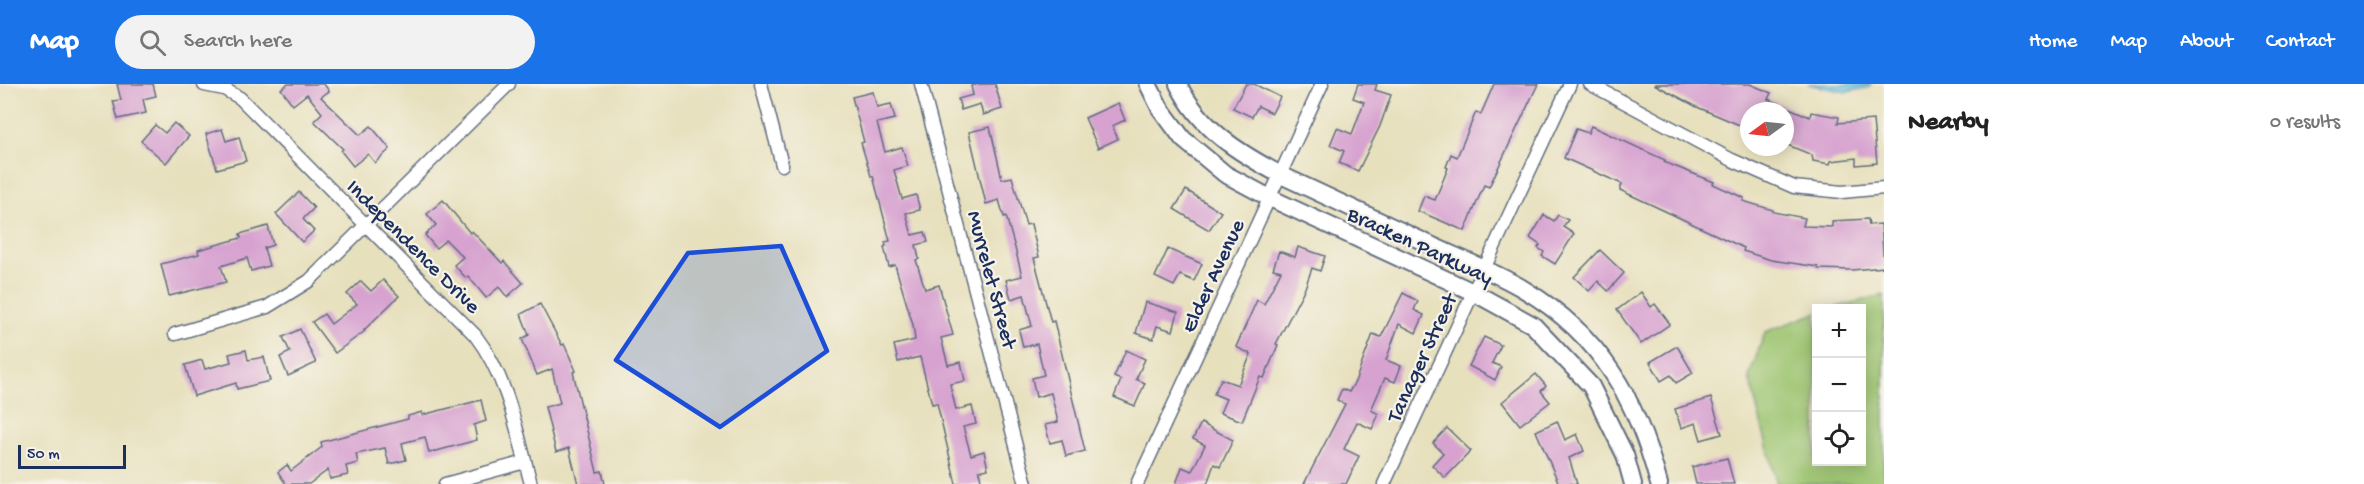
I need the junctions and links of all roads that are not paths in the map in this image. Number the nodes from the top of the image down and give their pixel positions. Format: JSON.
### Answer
{"nodes":[{"id":1,"x":509,"y":84,"type":"edge"},
{"id":2,"x":761,"y":84,"type":"edge"},
{"id":3,"x":921,"y":84,"type":"edge"},
{"id":4,"x":1148,"y":84,"type":"edge"},
{"id":5,"x":1178,"y":84,"type":"edge"},
{"id":6,"x":1322,"y":84,"type":"edge"},
{"id":7,"x":1570,"y":84,"type":"edge"},
{"id":8,"x":1590,"y":84,"type":"edge"},
{"id":9,"x":204,"y":85,"type":"edge"},
{"id":10,"x":782,"y":165,"type":"dead end"},
{"id":11,"x":1281,"y":176,"type":"junction"},
{"id":12,"x":1884,"y":188,"type":"edge"},
{"id":13,"x":1270,"y":198,"type":"junction"},
{"id":14,"x":367,"y":226,"type":"junction"},
{"id":15,"x":1484,"y":269,"type":"junction"},
{"id":16,"x":1473,"y":292,"type":"junction"},
{"id":17,"x":175,"y":334,"type":"dead end"},
{"id":18,"x":525,"y":462,"type":"junction"},
{"id":19,"x":1387,"y":483,"type":"edge"},
{"id":20,"x":445,"y":484,"type":"edge"},
{"id":21,"x":531,"y":484,"type":"edge"},
{"id":22,"x":1026,"y":484,"type":"edge"},
{"id":23,"x":1137,"y":484,"type":"edge"},
{"id":24,"x":1633,"y":484,"type":"edge"},
{"id":25,"x":1659,"y":484,"type":"edge"}],
"edges":[{"from":1,"to":14,"type":"street"},
{"from":2,"to":10,"type":"street"},
{"from":3,"to":22,"type":"street","name":"Murrelet Street"},
{"from":4,"to":13,"type":"street","name":"Bracken Parkway"},
{"from":5,"to":11,"type":"street","name":"Bracken Parkway"},
{"from":6,"to":11,"type":"street","name":"Elder Avenue"},
{"from":7,"to":15,"type":"street","name":"Tanager Street"},
{"from":8,"to":12,"type":"street"},
{"from":9,"to":14,"type":"street","name":"Independence Drive"},
{"from":11,"to":13,"type":"street","name":"Elder Avenue"},
{"from":11,"to":15,"type":"street","name":"Bracken Parkway"},
{"from":13,"to":16,"type":"street","name":"Bracken Parkway"},
{"from":13,"to":23,"type":"street","name":"Elder Avenue"},
{"from":14,"to":17,"type":"street"},
{"from":14,"to":18,"type":"street","name":"Independence Drive"},
{"from":15,"to":16,"type":"street","name":"Tanager Street"},
{"from":15,"to":25,"type":"street","name":"Bracken Parkway"},
{"from":16,"to":19,"type":"street","name":"Tanager Street"},
{"from":16,"to":24,"type":"street","name":"Bracken Parkway"},
{"from":18,"to":20,"type":"street"},
{"from":18,"to":21,"type":"street","name":"Independence Drive"}]}
